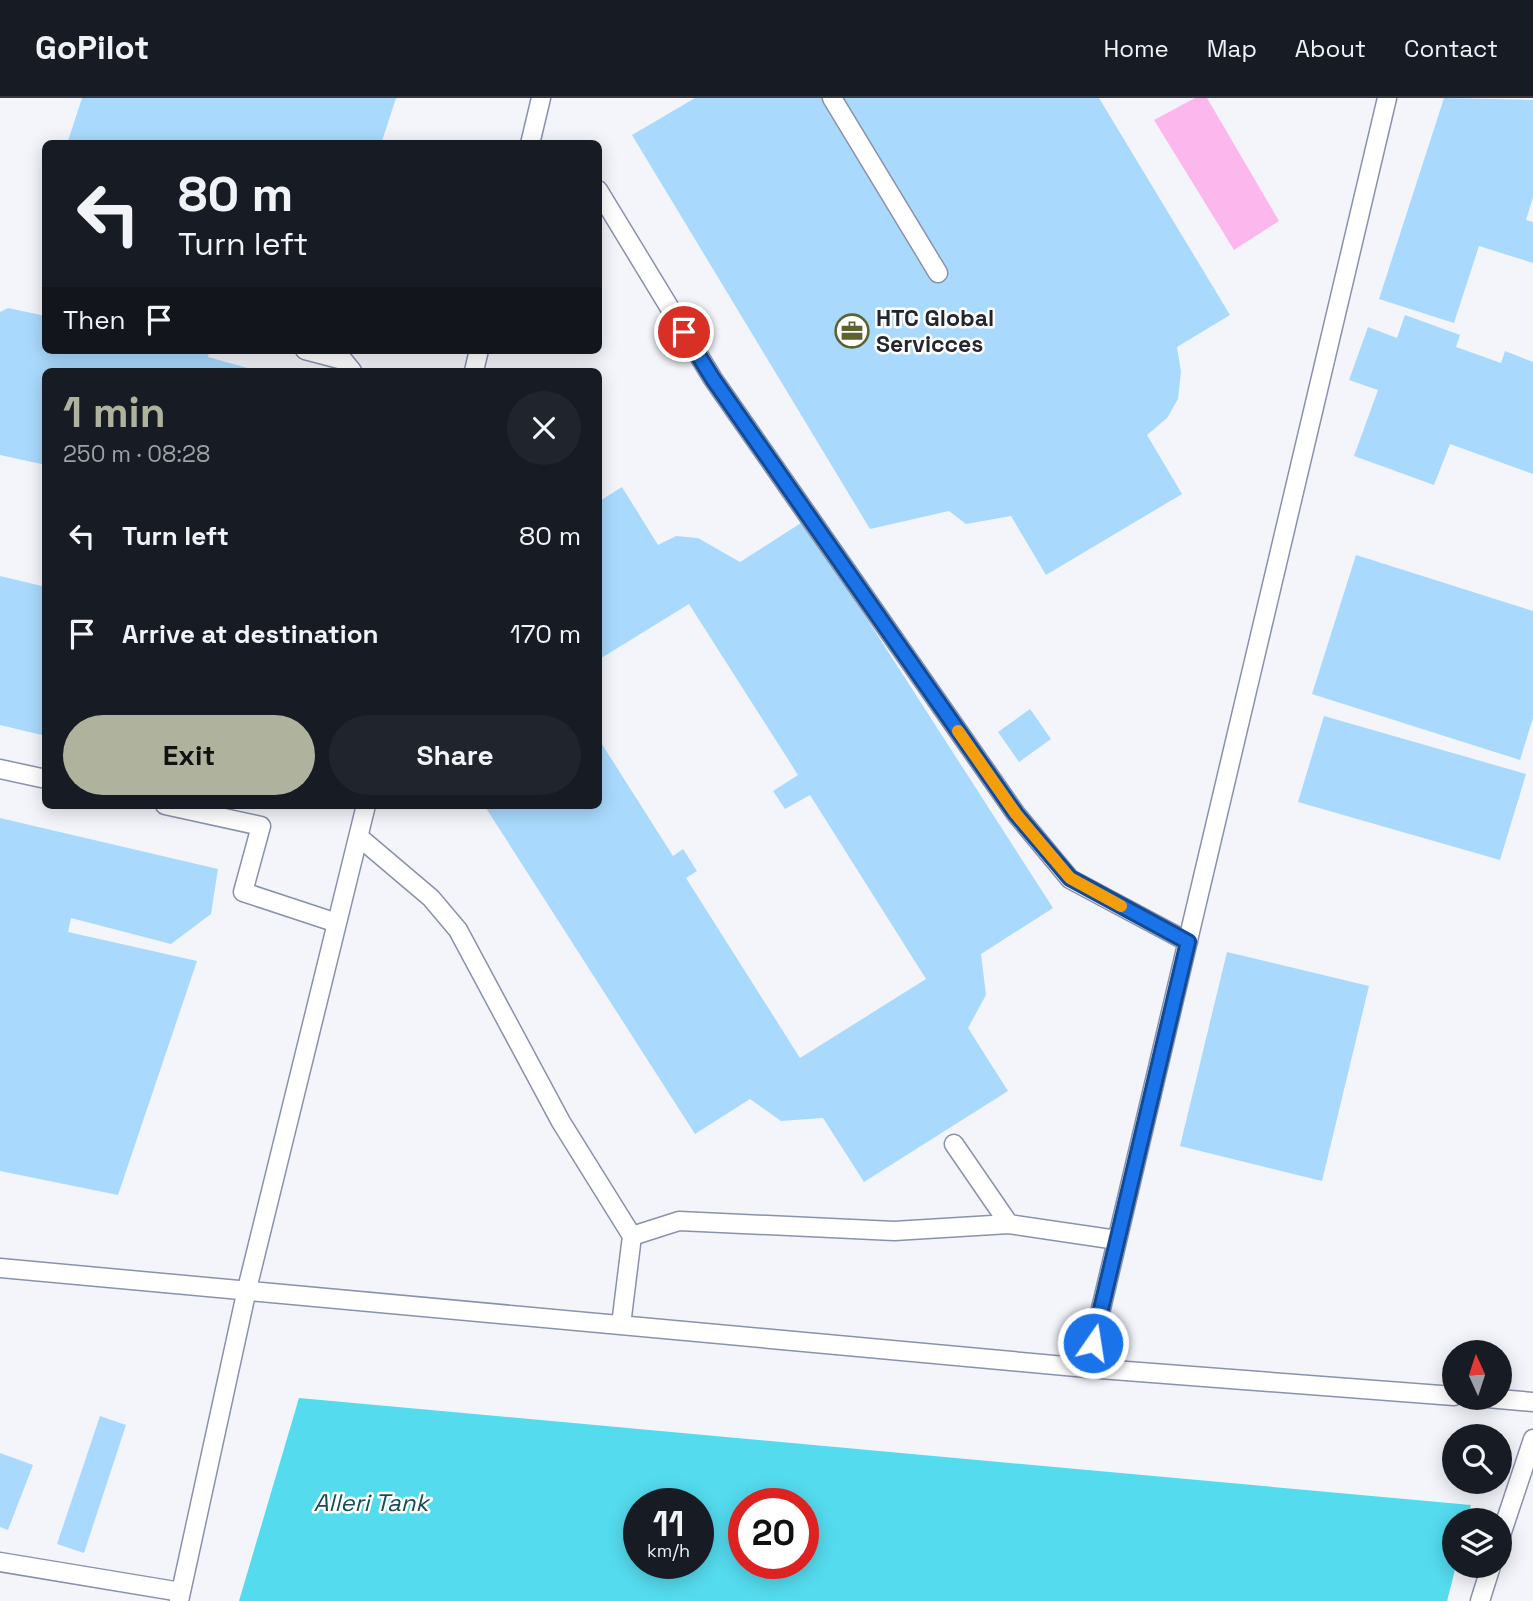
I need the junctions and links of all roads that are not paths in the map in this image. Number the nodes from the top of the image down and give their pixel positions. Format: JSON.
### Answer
{"nodes":[{"id":1,"x":541,"y":98,"type":"edge"},
{"id":2,"x":832,"y":98,"type":"edge"},
{"id":3,"x":1387,"y":98,"type":"edge"},
{"id":4,"x":531,"y":140,"type":"edge"},
{"id":5,"x":602,"y":197,"type":"edge"},
{"id":6,"x":938,"y":273,"type":"dead end"},
{"id":7,"x":320,"y":354,"type":"edge"},
{"id":8,"x":349,"y":368,"type":"edge"},
{"id":9,"x":0,"y":769,"type":"edge"},
{"id":10,"x":42,"y":778,"type":"edge"},
{"id":11,"x":183,"y":809,"type":"edge"},
{"id":12,"x":365,"y":809,"type":"edge"},
{"id":13,"x":359,"y":837,"type":"junction"},
{"id":14,"x":337,"y":923,"type":"junction"},
{"id":15,"x":1188,"y":942,"type":"junction"},
{"id":16,"x":954,"y":1144,"type":"dead end"},
{"id":17,"x":1009,"y":1224,"type":"junction"},
{"id":18,"x":632,"y":1236,"type":"junction"},
{"id":19,"x":1117,"y":1240,"type":"junction"},
{"id":20,"x":0,"y":1268,"type":"edge"},
{"id":21,"x":247,"y":1289,"type":"junction"},
{"id":22,"x":621,"y":1325,"type":"junction"},
{"id":23,"x":1087,"y":1368,"type":"junction"},
{"id":24,"x":1442,"y":1395,"type":"edge"},
{"id":25,"x":1512,"y":1400,"type":"edge"},
{"id":26,"x":1533,"y":1402,"type":"edge"},
{"id":27,"x":1533,"y":1439,"type":"edge"},
{"id":28,"x":1510,"y":1508,"type":"edge"},
{"id":29,"x":0,"y":1562,"type":"edge"},
{"id":30,"x":1487,"y":1578,"type":"edge"},
{"id":31,"x":180,"y":1597,"type":"edge"},
{"id":32,"x":1480,"y":1601,"type":"edge"}],
"edges":[{"from":1,"to":4,"type":"lane"},
{"from":2,"to":6,"type":"lane"},
{"from":3,"to":15,"type":"lane"},
{"from":5,"to":15,"type":"lane"},
{"from":7,"to":8,"type":"lane"},
{"from":9,"to":10,"type":"lane"},
{"from":11,"to":14,"type":"lane"},
{"from":12,"to":13,"type":"lane"},
{"from":13,"to":14,"type":"lane"},
{"from":13,"to":18,"type":"lane"},
{"from":14,"to":21,"type":"lane"},
{"from":15,"to":19,"type":"lane"},
{"from":16,"to":17,"type":"lane"},
{"from":17,"to":18,"type":"lane"},
{"from":17,"to":19,"type":"lane"},
{"from":18,"to":22,"type":"lane"},
{"from":19,"to":23,"type":"lane"},
{"from":20,"to":21,"type":"lane"},
{"from":21,"to":22,"type":"lane"},
{"from":21,"to":31,"type":"lane"},
{"from":22,"to":23,"type":"lane"},
{"from":23,"to":24,"type":"lane"},
{"from":25,"to":26,"type":"lane"},
{"from":27,"to":28,"type":"lane"},
{"from":29,"to":31,"type":"lane"},
{"from":30,"to":32,"type":"lane"}]}
